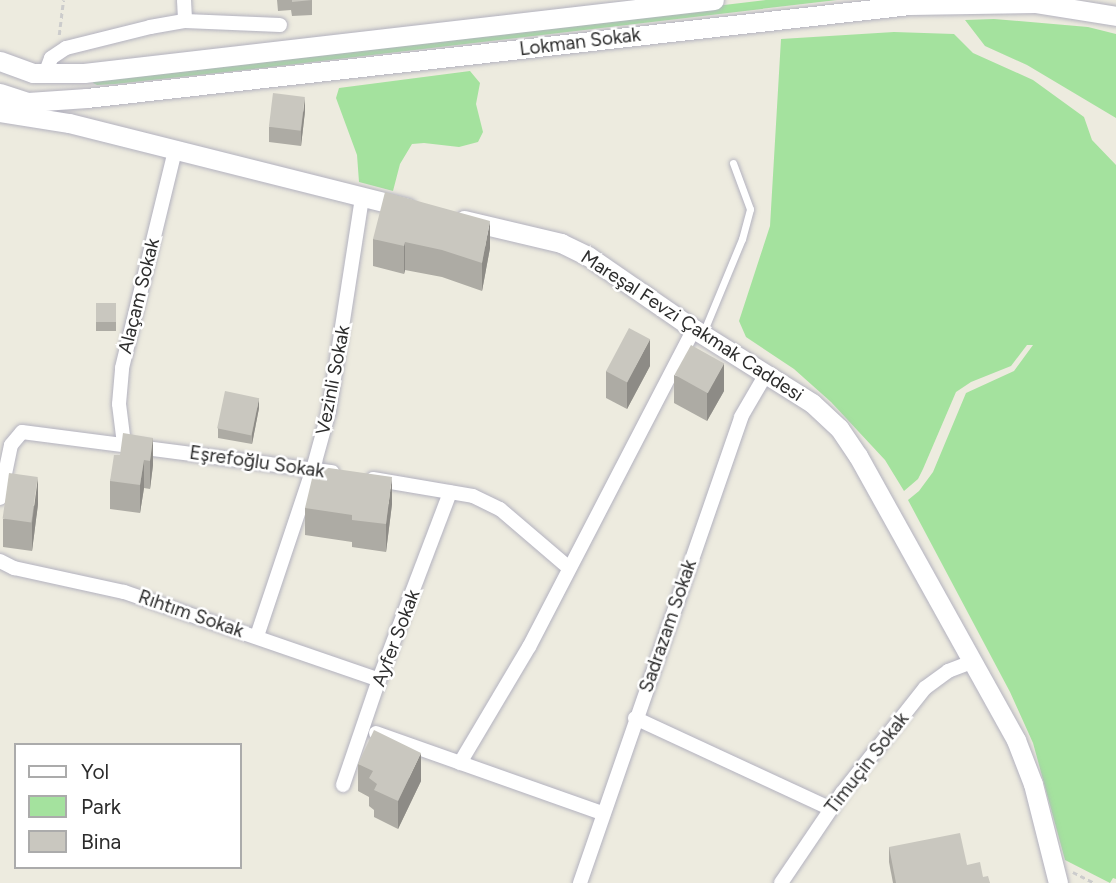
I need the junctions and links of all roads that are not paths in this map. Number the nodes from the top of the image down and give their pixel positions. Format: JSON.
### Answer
{"nodes":[{"id":1,"x":184,"y":0,"type":"edge"},
{"id":2,"x":714,"y":0,"type":"edge"},
{"id":3,"x":1116,"y":16,"type":"edge"},
{"id":4,"x":185,"y":21,"type":"junction"},
{"id":5,"x":280,"y":25,"type":"dead end"},
{"id":6,"x":0,"y":61,"type":"edge"},
{"id":7,"x":45,"y":74,"type":"junction"},
{"id":8,"x":0,"y":93,"type":"edge"},
{"id":9,"x":44,"y":110,"type":"junction"},
{"id":10,"x":0,"y":112,"type":"edge"},
{"id":11,"x":175,"y":150,"type":"junction"},
{"id":12,"x":733,"y":163,"type":"dead end"},
{"id":13,"x":362,"y":200,"type":"junction"},
{"id":14,"x":698,"y":332,"type":"junction"},
{"id":15,"x":766,"y":374,"type":"junction"},
{"id":16,"x":124,"y":444,"type":"junction"},
{"id":17,"x":313,"y":469,"type":"junction"},
{"id":18,"x":450,"y":492,"type":"junction"},
{"id":19,"x":2,"y":493,"type":"edge"},
{"id":20,"x":0,"y":561,"type":"edge"},
{"id":21,"x":569,"y":568,"type":"junction"},
{"id":22,"x":257,"y":636,"type":"junction"},
{"id":23,"x":972,"y":662,"type":"junction"},
{"id":24,"x":379,"y":680,"type":"junction"},
{"id":25,"x":635,"y":718,"type":"junction"},
{"id":26,"x":363,"y":729,"type":"junction"},
{"id":27,"x":460,"y":763,"type":"junction"},
{"id":28,"x":343,"y":785,"type":"dead end"},
{"id":29,"x":831,"y":809,"type":"junction"},
{"id":30,"x":602,"y":813,"type":"junction"},
{"id":31,"x":1064,"y":877,"type":"edge"},
{"id":32,"x":580,"y":883,"type":"edge"},
{"id":33,"x":781,"y":883,"type":"edge"}],
"edges":[{"from":1,"to":4,"type":"street"},
{"from":2,"to":7,"type":"main road","name":"Lokman Sokak"},
{"from":3,"to":9,"type":"main road","name":"Lokman Sokak"},
{"from":4,"to":5,"type":"street"},
{"from":4,"to":7,"type":"street"},
{"from":6,"to":7,"type":"main road"},
{"from":7,"to":9,"type":"main road"},
{"from":8,"to":9,"type":"main road","name":"Mareşal Fevzi Çakmak Caddesi"},
{"from":9,"to":10,"type":"main road"},
{"from":9,"to":11,"type":"main road","name":"Mareşal Fevzi Çakmak Caddesi"},
{"from":11,"to":13,"type":"main road","name":"Mareşal Fevzi Çakmak Caddesi"},
{"from":11,"to":16,"type":"street","name":"Alaçam Sokak"},
{"from":12,"to":14,"type":"lane"},
{"from":13,"to":14,"type":"main road","name":"Mareşal Fevzi Çakmak Caddesi"},
{"from":13,"to":17,"type":"street","name":"Vezinli Sokak"},
{"from":14,"to":15,"type":"main road","name":"Mareşal Fevzi Çakmak Caddesi"},
{"from":14,"to":21,"type":"street"},
{"from":15,"to":23,"type":"main road","name":"Mareşal Fevzi Çakmak Caddesi"},
{"from":15,"to":25,"type":"street","name":"Sadrazam Sokak"},
{"from":16,"to":17,"type":"street","name":"Eşrefoğlu Sokak"},
{"from":16,"to":19,"type":"street","name":"Eşrefoğlu Sokak"},
{"from":17,"to":18,"type":"street","name":"Eşrefoğlu Sokak"},
{"from":17,"to":22,"type":"street","name":"Vezinli Sokak"},
{"from":18,"to":21,"type":"street","name":"Eşrefoğlu Sokak"},
{"from":18,"to":24,"type":"street","name":"Ayfer Sokak"},
{"from":20,"to":22,"type":"street","name":"Rıhtım Sokak"},
{"from":21,"to":27,"type":"street"},
{"from":22,"to":24,"type":"street","name":"Rıhtım Sokak"},
{"from":23,"to":29,"type":"street","name":"Timuçin Sokak"},
{"from":23,"to":31,"type":"main road","name":"Mareşal Fevzi Çakmak Caddesi"},
{"from":24,"to":26,"type":"street","name":"Ayfer Sokak"},
{"from":25,"to":29,"type":"street"},
{"from":25,"to":30,"type":"street","name":"Sadrazam Sokak"},
{"from":26,"to":27,"type":"street"},
{"from":26,"to":28,"type":"street","name":"Ayfer Sokak"},
{"from":27,"to":30,"type":"street"},
{"from":29,"to":33,"type":"street","name":"Timuçin Sokak"},
{"from":30,"to":32,"type":"street","name":"Sadrazam Sokak"}]}
